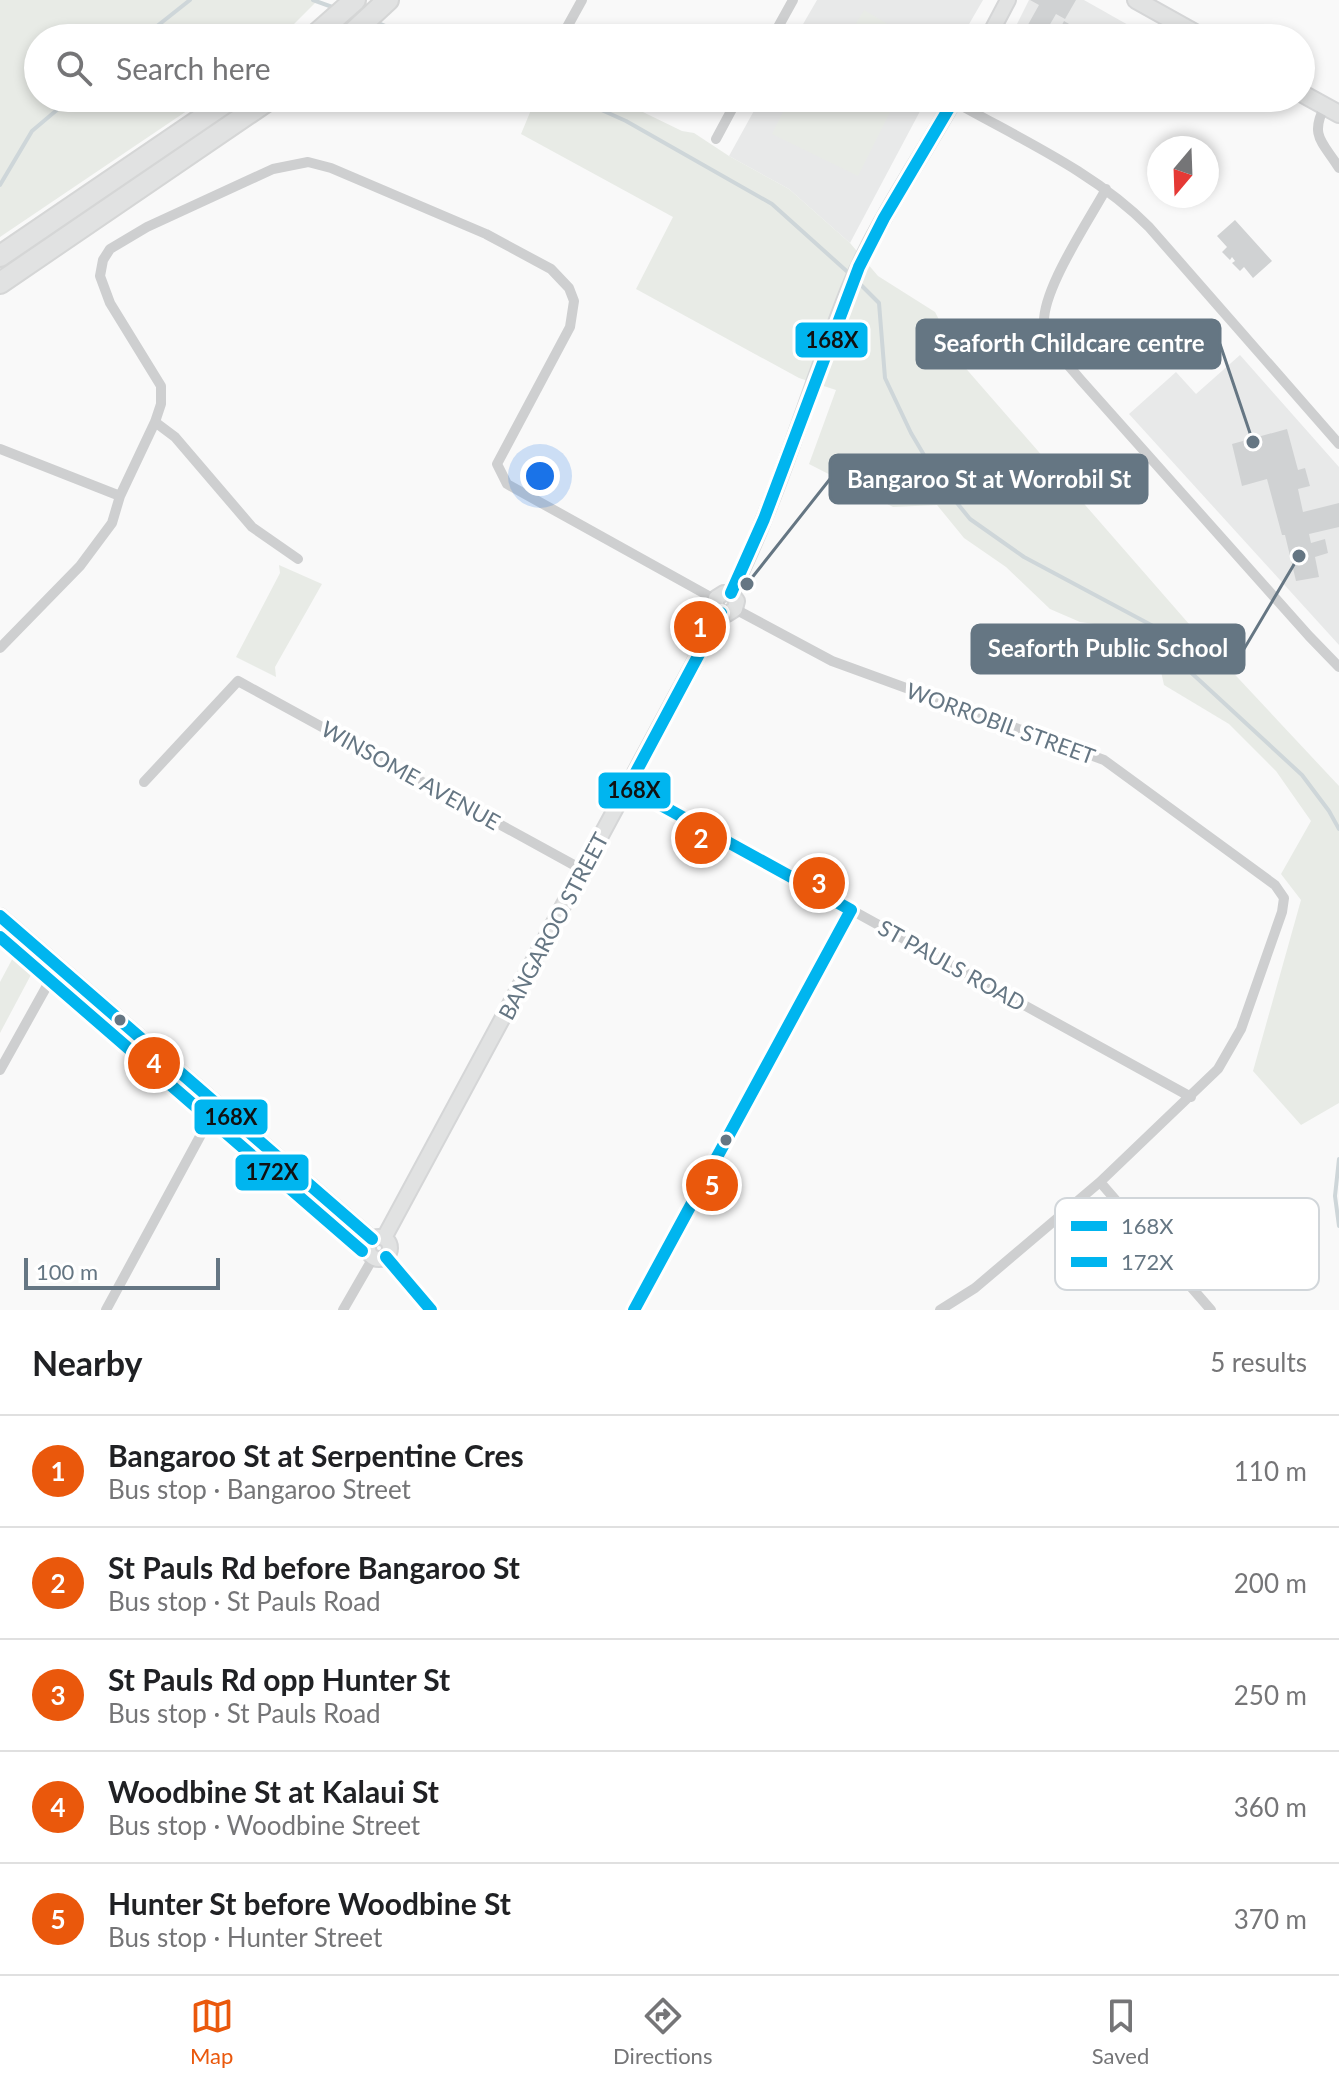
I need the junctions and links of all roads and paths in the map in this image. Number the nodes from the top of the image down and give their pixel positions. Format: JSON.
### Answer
{"nodes":[{"id":1,"x":582,"y":0,"type":"edge"},
{"id":2,"x":793,"y":0,"type":"edge"},
{"id":3,"x":1008,"y":0,"type":"edge"},
{"id":4,"x":1136,"y":0,"type":"edge"},
{"id":5,"x":348,"y":7,"type":"edge"},
{"id":6,"x":328,"y":24,"type":"edge"},
{"id":7,"x":569,"y":24,"type":"edge"},
{"id":8,"x":780,"y":24,"type":"edge"},
{"id":9,"x":995,"y":24,"type":"edge"},
{"id":10,"x":1179,"y":24,"type":"edge"},
{"id":11,"x":1332,"y":110,"type":"edge"},
{"id":12,"x":211,"y":112,"type":"edge"},
{"id":13,"x":250,"y":112,"type":"edge"},
{"id":14,"x":730,"y":112,"type":"edge"},
{"id":15,"x":947,"y":112,"type":"edge"},
{"id":16,"x":976,"y":112,"type":"edge"},
{"id":17,"x":716,"y":139,"type":"dead end"},
{"id":18,"x":1339,"y":168,"type":"edge"},
{"id":19,"x":1106,"y":189,"type":"junction"},
{"id":20,"x":0,"y":256,"type":"edge"},
{"id":21,"x":0,"y":283,"type":"edge"},
{"id":22,"x":155,"y":422,"type":"junction"},
{"id":23,"x":1339,"y":444,"type":"edge"},
{"id":24,"x":0,"y":449,"type":"edge"},
{"id":25,"x":120,"y":496,"type":"junction"},
{"id":26,"x":298,"y":559,"type":"dead end"},
{"id":27,"x":724,"y":607,"type":"junction"},
{"id":28,"x":0,"y":648,"type":"edge"},
{"id":29,"x":1339,"y":667,"type":"edge"},
{"id":30,"x":144,"y":782,"type":"dead end"},
{"id":31,"x":628,"y":787,"type":"junction"},
{"id":32,"x":583,"y":870,"type":"junction"},
{"id":33,"x":851,"y":910,"type":"junction"},
{"id":34,"x":0,"y":916,"type":"edge"},
{"id":35,"x":58,"y":966,"type":"junction"},
{"id":36,"x":0,"y":1070,"type":"edge"},
{"id":37,"x":1191,"y":1097,"type":"junction"},
{"id":38,"x":217,"y":1105,"type":"junction"},
{"id":39,"x":1100,"y":1182,"type":"junction"},
{"id":40,"x":1081,"y":1198,"type":"edge"},
{"id":41,"x":1114,"y":1198,"type":"edge"},
{"id":42,"x":1055,"y":1220,"type":"edge"},
{"id":43,"x":378,"y":1239,"type":"junction"},
{"id":44,"x":380,"y":1258,"type":"junction"},
{"id":45,"x":1194,"y":1290,"type":"edge"},
{"id":46,"x":106,"y":1310,"type":"edge"},
{"id":47,"x":343,"y":1310,"type":"edge"},
{"id":48,"x":431,"y":1310,"type":"edge"},
{"id":49,"x":634,"y":1310,"type":"edge"},
{"id":50,"x":940,"y":1310,"type":"edge"},
{"id":51,"x":1211,"y":1310,"type":"edge"}],
"edges":[{"from":1,"to":7,"type":"street"},
{"from":2,"to":8,"type":"street"},
{"from":3,"to":9,"type":"street"},
{"from":4,"to":10,"type":"main road"},
{"from":5,"to":6,"type":"highway"},
{"from":11,"to":18,"type":"street"},
{"from":12,"to":20,"type":"highway"},
{"from":13,"to":21,"type":"highway"},
{"from":14,"to":17,"type":"street"},
{"from":15,"to":27,"type":"street"},
{"from":16,"to":19,"type":"street"},
{"from":19,"to":23,"type":"street"},
{"from":19,"to":29,"type":"street"},
{"from":22,"to":25,"type":"street"},
{"from":22,"to":26,"type":"street"},
{"from":22,"to":27,"type":"street","name":"WORROBIL STREET"},
{"from":24,"to":25,"type":"street"},
{"from":25,"to":28,"type":"street"},
{"from":27,"to":31,"type":"street","name":"BANGAROO STREET"},
{"from":27,"to":37,"type":"street","name":"WORROBIL STREET"},
{"from":30,"to":32,"type":"street","name":"WINSOME AVENUE"},
{"from":31,"to":32,"type":"street","name":"BANGAROO STREET"},
{"from":31,"to":33,"type":"street","name":"ST PAULS ROAD"},
{"from":32,"to":43,"type":"street","name":"BANGAROO STREET"},
{"from":33,"to":37,"type":"street","name":"ST PAULS ROAD"},
{"from":33,"to":49,"type":"street"},
{"from":34,"to":35,"type":"street"},
{"from":35,"to":36,"type":"street"},
{"from":35,"to":38,"type":"street"},
{"from":37,"to":39,"type":"street"},
{"from":38,"to":43,"type":"street"},
{"from":38,"to":46,"type":"street"},
{"from":39,"to":40,"type":"street"},
{"from":39,"to":41,"type":"street"},
{"from":42,"to":50,"type":"street"},
{"from":43,"to":44,"type":"street"},
{"from":44,"to":47,"type":"street"},
{"from":44,"to":48,"type":"street"},
{"from":45,"to":51,"type":"street"}]}
